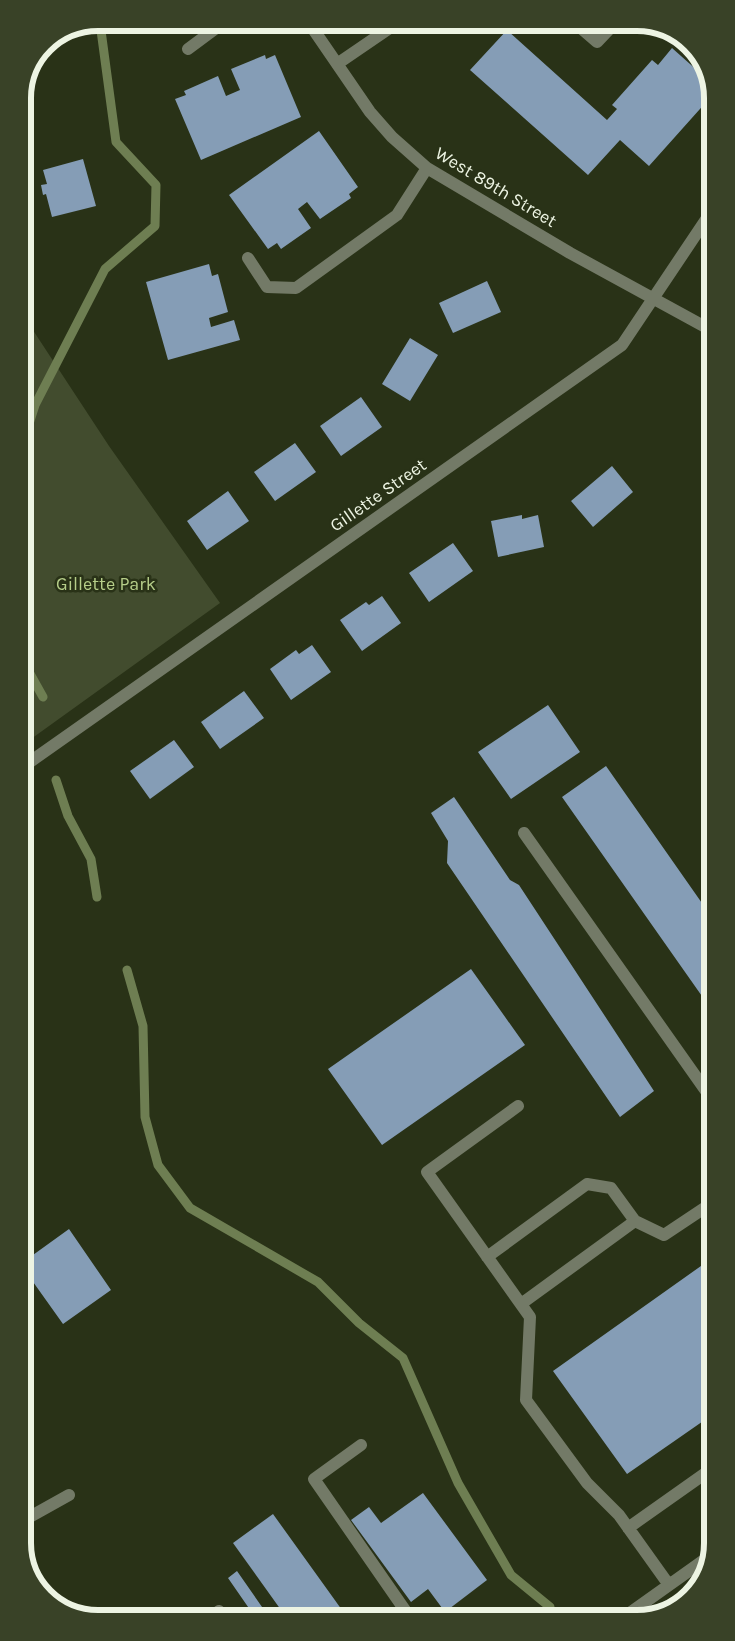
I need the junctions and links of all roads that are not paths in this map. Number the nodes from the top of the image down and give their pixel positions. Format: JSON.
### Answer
{"nodes":[{"id":1,"x":211,"y":31,"type":"edge"},
{"id":2,"x":314,"y":31,"type":"edge"},
{"id":3,"x":385,"y":31,"type":"edge"},
{"id":4,"x":584,"y":31,"type":"edge"},
{"id":5,"x":607,"y":31,"type":"edge"},
{"id":6,"x":188,"y":49,"type":"dead end"},
{"id":7,"x":337,"y":64,"type":"junction"},
{"id":8,"x":427,"y":168,"type":"junction"},
{"id":9,"x":704,"y":222,"type":"edge"},
{"id":10,"x":248,"y":258,"type":"dead end"},
{"id":11,"x":653,"y":299,"type":"junction"},
{"id":12,"x":704,"y":326,"type":"edge"},
{"id":13,"x":31,"y":761,"type":"edge"},
{"id":14,"x":524,"y":833,"type":"dead end"},
{"id":15,"x":704,"y":1088,"type":"edge"},
{"id":16,"x":518,"y":1106,"type":"dead end"},
{"id":17,"x":704,"y":1208,"type":"edge"},
{"id":18,"x":634,"y":1221,"type":"junction"},
{"id":19,"x":487,"y":1257,"type":"junction"},
{"id":20,"x":521,"y":1304,"type":"junction"},
{"id":21,"x":361,"y":1445,"type":"dead end"},
{"id":22,"x":704,"y":1474,"type":"edge"},
{"id":23,"x":69,"y":1495,"type":"dead end"},
{"id":24,"x":31,"y":1516,"type":"edge"},
{"id":25,"x":628,"y":1528,"type":"junction"},
{"id":26,"x":700,"y":1563,"type":"edge"},
{"id":27,"x":669,"y":1585,"type":"junction"},
{"id":28,"x":405,"y":1610,"type":"edge"},
{"id":29,"x":634,"y":1610,"type":"edge"}],
"edges":[{"from":1,"to":6,"type":"street"},
{"from":2,"to":7,"type":"street","name":"West 89th Street"},
{"from":3,"to":7,"type":"street"},
{"from":4,"to":5,"type":"street"},
{"from":7,"to":8,"type":"street","name":"West 89th Street"},
{"from":8,"to":10,"type":"street"},
{"from":8,"to":11,"type":"street","name":"West 89th Street"},
{"from":9,"to":11,"type":"street","name":"Gillette Street"},
{"from":11,"to":12,"type":"street","name":"West 89th Street"},
{"from":11,"to":13,"type":"street","name":"Gillette Street"},
{"from":14,"to":15,"type":"street"},
{"from":16,"to":19,"type":"street"},
{"from":17,"to":18,"type":"street"},
{"from":18,"to":19,"type":"street"},
{"from":18,"to":20,"type":"street"},
{"from":19,"to":20,"type":"street"},
{"from":20,"to":25,"type":"street"},
{"from":21,"to":28,"type":"street"},
{"from":22,"to":25,"type":"street"},
{"from":23,"to":24,"type":"street"},
{"from":25,"to":27,"type":"street"},
{"from":26,"to":27,"type":"street"},
{"from":27,"to":29,"type":"street"}]}
